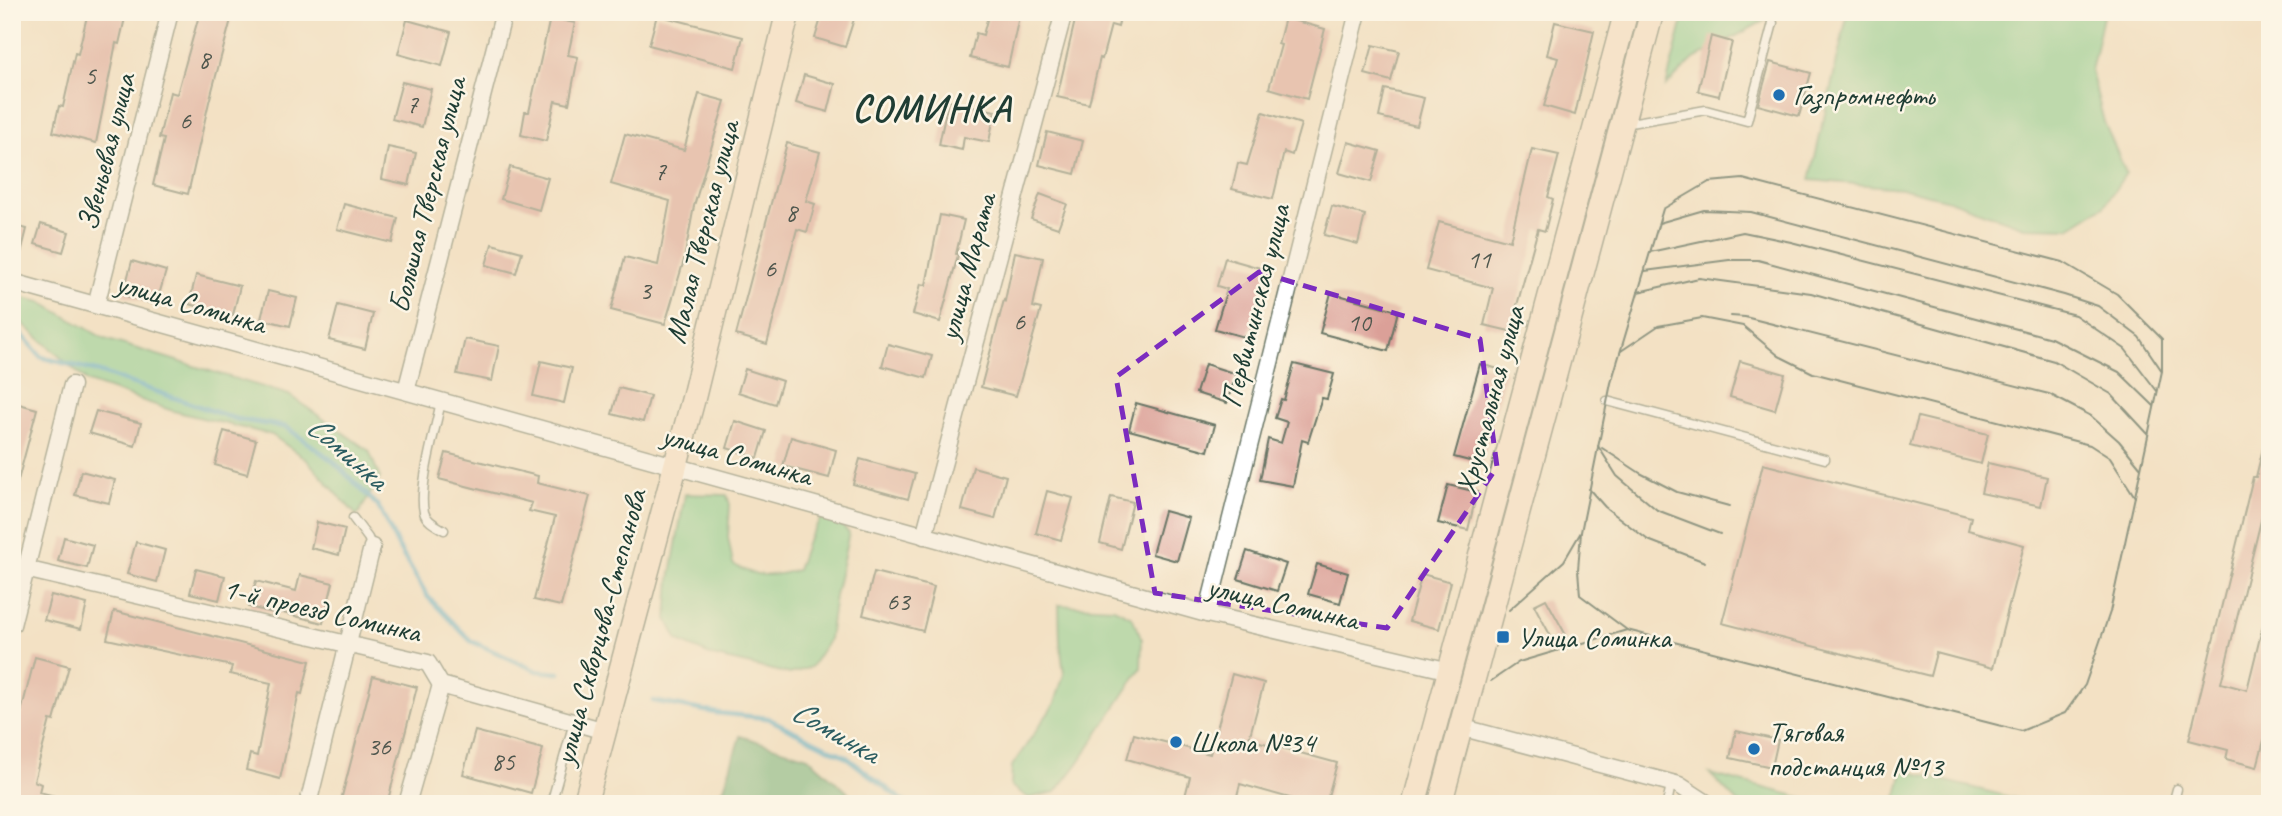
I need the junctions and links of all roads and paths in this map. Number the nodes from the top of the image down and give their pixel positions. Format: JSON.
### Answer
{"nodes":[{"id":1,"x":170,"y":12,"type":"edge"},
{"id":2,"x":503,"y":12,"type":"edge"},
{"id":3,"x":788,"y":12,"type":"edge"},
{"id":4,"x":1064,"y":12,"type":"edge"},
{"id":5,"x":1358,"y":12,"type":"edge"},
{"id":6,"x":1626,"y":12,"type":"edge"},
{"id":7,"x":1652,"y":12,"type":"edge"},
{"id":8,"x":1767,"y":12,"type":"edge"},
{"id":9,"x":1621,"y":125,"type":"junction"},
{"id":10,"x":12,"y":282,"type":"edge"},
{"id":11,"x":96,"y":305,"type":"junction"},
{"id":12,"x":72,"y":385,"type":"dead end"},
{"id":13,"x":406,"y":391,"type":"junction"},
{"id":14,"x":441,"y":401,"type":"junction"},
{"id":15,"x":1607,"y":401,"type":"dead end"},
{"id":16,"x":1825,"y":459,"type":"dead end"},
{"id":17,"x":675,"y":466,"type":"junction"},
{"id":18,"x":353,"y":519,"type":"dead end"},
{"id":19,"x":444,"y":530,"type":"dead end"},
{"id":20,"x":925,"y":536,"type":"junction"},
{"id":21,"x":372,"y":547,"type":"joint"},
{"id":22,"x":19,"y":568,"type":"edge"},
{"id":23,"x":1207,"y":614,"type":"junction"},
{"id":24,"x":12,"y":625,"type":"edge"},
{"id":25,"x":347,"y":645,"type":"junction"},
{"id":26,"x":1450,"y":671,"type":"junction"},
{"id":27,"x":1474,"y":676,"type":"junction"},
{"id":28,"x":441,"y":685,"type":"junction"},
{"id":29,"x":574,"y":722,"type":"junction"},
{"id":30,"x":1436,"y":722,"type":"junction"},
{"id":31,"x":1460,"y":727,"type":"junction"},
{"id":32,"x":605,"y":730,"type":"junction"},
{"id":33,"x":1671,"y":783,"type":"junction"},
{"id":34,"x":2177,"y":789,"type":"dead end"},
{"id":35,"x":308,"y":804,"type":"edge"},
{"id":36,"x":407,"y":804,"type":"edge"},
{"id":37,"x":551,"y":804,"type":"edge"},
{"id":38,"x":585,"y":804,"type":"edge"},
{"id":39,"x":1414,"y":804,"type":"edge"},
{"id":40,"x":1440,"y":804,"type":"edge"},
{"id":41,"x":1667,"y":804,"type":"edge"},
{"id":42,"x":1708,"y":804,"type":"edge"},
{"id":43,"x":2173,"y":804,"type":"edge"}],
"edges":[{"from":1,"to":11,"type":"street","name":"Звеньевая улица"},
{"from":2,"to":13,"type":"street","name":"Большая Тверская улица"},
{"from":3,"to":17,"type":"main road","name":"Малая Тверская улица"},
{"from":4,"to":20,"type":"street","name":"улица Марата"},
{"from":5,"to":23,"type":"street","name":"Первитинская улица"},
{"from":6,"to":26,"type":"main road","name":"Хрустальная улица"},
{"from":7,"to":9,"type":"main road","name":"Хрустальная улица"},
{"from":8,"to":9,"type":"lane"},
{"from":9,"to":27,"type":"main road","name":"Хрустальная улица"},
{"from":10,"to":11,"type":"street","name":"улица Соминка"},
{"from":11,"to":13,"type":"street","name":"улица Соминка"},
{"from":12,"to":22,"type":"street"},
{"from":13,"to":14,"type":"street","name":"улица Соминка"},
{"from":14,"to":17,"type":"street","name":"улица Соминка"},
{"from":14,"to":19,"type":"lane"},
{"from":15,"to":16,"type":"lane"},
{"from":17,"to":20,"type":"street","name":"улица Соминка"},
{"from":17,"to":32,"type":"main road","name":"улица Скворцова-Степанова"},
{"from":18,"to":21,"type":"lane"},
{"from":20,"to":23,"type":"street","name":"улица Соминка"},
{"from":21,"to":25,"type":"street"},
{"from":22,"to":24,"type":"street"},
{"from":22,"to":25,"type":"street","name":"1-й проезд Соминка"},
{"from":23,"to":26,"type":"street","name":"улица Соминка"},
{"from":25,"to":28,"type":"street","name":"1-й проезд Соминка"},
{"from":25,"to":35,"type":"street"},
{"from":26,"to":27,"type":"main road"},
{"from":26,"to":30,"type":"main road","name":"Хрустальная улица"},
{"from":27,"to":31,"type":"main road","name":"Хрустальная улица"},
{"from":28,"to":29,"type":"street","name":"1-й проезд Соминка"},
{"from":28,"to":36,"type":"street"},
{"from":29,"to":32,"type":"street","name":"1-й проезд Соминка"},
{"from":29,"to":37,"type":"lane"},
{"from":30,"to":31,"type":"main road"},
{"from":30,"to":39,"type":"main road","name":"Хрустальная улица"},
{"from":31,"to":33,"type":"street"},
{"from":31,"to":40,"type":"main road","name":"Хрустальная улица"},
{"from":32,"to":38,"type":"main road","name":"улица Скворцова-Степанова"},
{"from":33,"to":41,"type":"lane"},
{"from":33,"to":42,"type":"street"},
{"from":34,"to":43,"type":"lane"}]}
